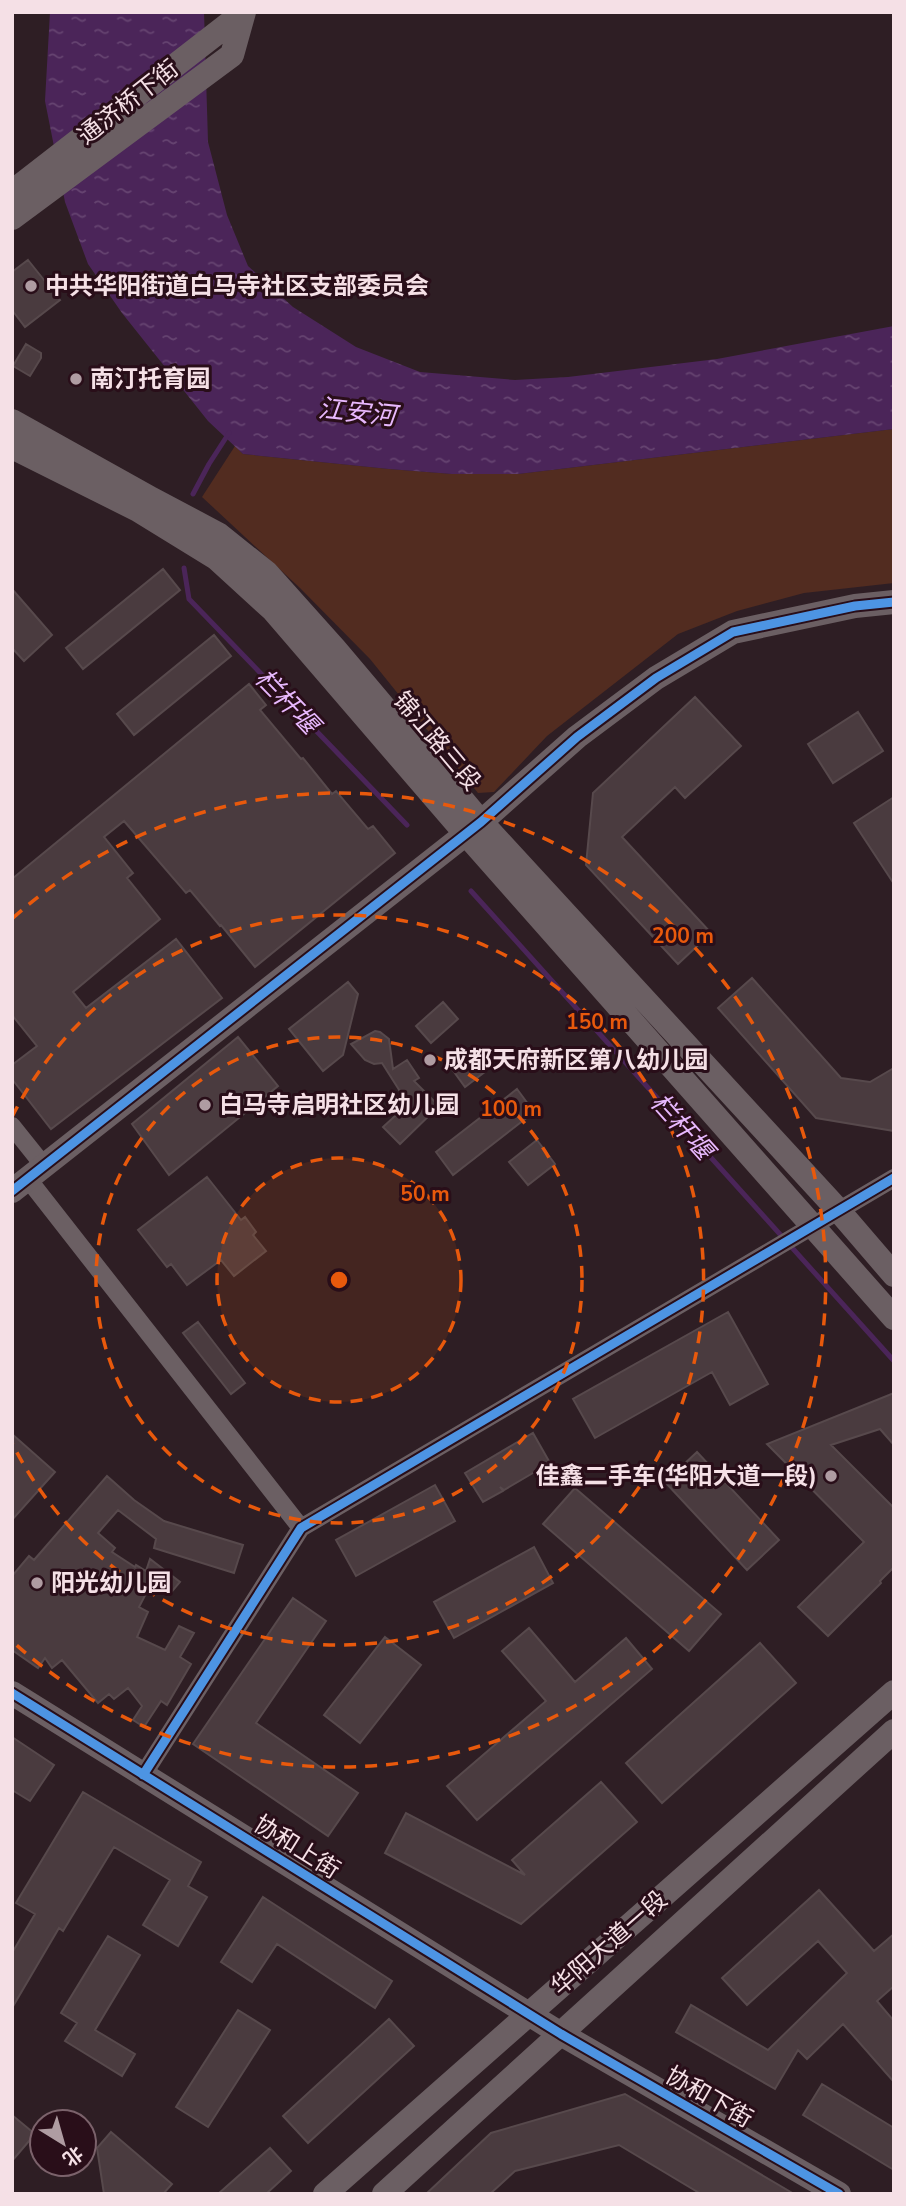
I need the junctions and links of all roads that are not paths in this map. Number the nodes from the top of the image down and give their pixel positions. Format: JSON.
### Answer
{"nodes":[{"id":1,"x":244,"y":12,"type":"edge"},
{"id":2,"x":18,"y":201,"type":"edge"},
{"id":3,"x":12,"y":421,"type":"edge"},
{"id":4,"x":12,"y":447,"type":"edge"},
{"id":5,"x":894,"y":602,"type":"edge"},
{"id":6,"x":473,"y":828,"type":"junction"},
{"id":7,"x":12,"y":1126,"type":"edge"},
{"id":8,"x":894,"y":1178,"type":"edge"},
{"id":9,"x":28,"y":1179,"type":"edge"},
{"id":10,"x":839,"y":1211,"type":"junction"},
{"id":11,"x":795,"y":1237,"type":"junction"},
{"id":12,"x":894,"y":1275,"type":"edge"},
{"id":13,"x":894,"y":1318,"type":"edge"},
{"id":14,"x":301,"y":1528,"type":"junction"},
{"id":15,"x":894,"y":1692,"type":"edge"},
{"id":16,"x":12,"y":1693,"type":"edge"},
{"id":17,"x":894,"y":1731,"type":"edge"},
{"id":18,"x":143,"y":1775,"type":"junction"},
{"id":19,"x":528,"y":2014,"type":"junction"},
{"id":20,"x":561,"y":2034,"type":"junction"},
{"id":21,"x":325,"y":2194,"type":"edge"},
{"id":22,"x":384,"y":2194,"type":"edge"},
{"id":23,"x":839,"y":2194,"type":"edge"}],
"edges":[{"from":1,"to":2,"type":"main road","name":"通济桥下街"},
{"from":1,"to":2,"type":"main road","name":"通济桥下街"},
{"from":3,"to":6,"type":"main road","name":"锦江路三段"},
{"from":4,"to":6,"type":"main road","name":"锦江路三段"},
{"from":5,"to":6,"type":"main road"},
{"from":6,"to":9,"type":"main road"},
{"from":6,"to":10,"type":"main road","name":"锦江路三段"},
{"from":6,"to":11,"type":"main road","name":"锦江路三段"},
{"from":7,"to":9,"type":"street"},
{"from":8,"to":10,"type":"street"},
{"from":9,"to":14,"type":"street"},
{"from":10,"to":11,"type":"street"},
{"from":10,"to":12,"type":"main road","name":"锦江路三段"},
{"from":11,"to":13,"type":"main road","name":"锦江路三段"},
{"from":11,"to":14,"type":"street"},
{"from":14,"to":18,"type":"street"},
{"from":15,"to":19,"type":"main road","name":"华阳大道一段"},
{"from":16,"to":18,"type":"main road","name":"协和上街"},
{"from":17,"to":20,"type":"main road","name":"华阳大道一段"},
{"from":18,"to":19,"type":"main road","name":"协和上街"},
{"from":19,"to":20,"type":"main road","name":"协和上街"},
{"from":19,"to":21,"type":"main road","name":"华阳大道一段"},
{"from":20,"to":22,"type":"main road","name":"华阳大道一段"},
{"from":20,"to":23,"type":"main road","name":"协和下街"}]}
